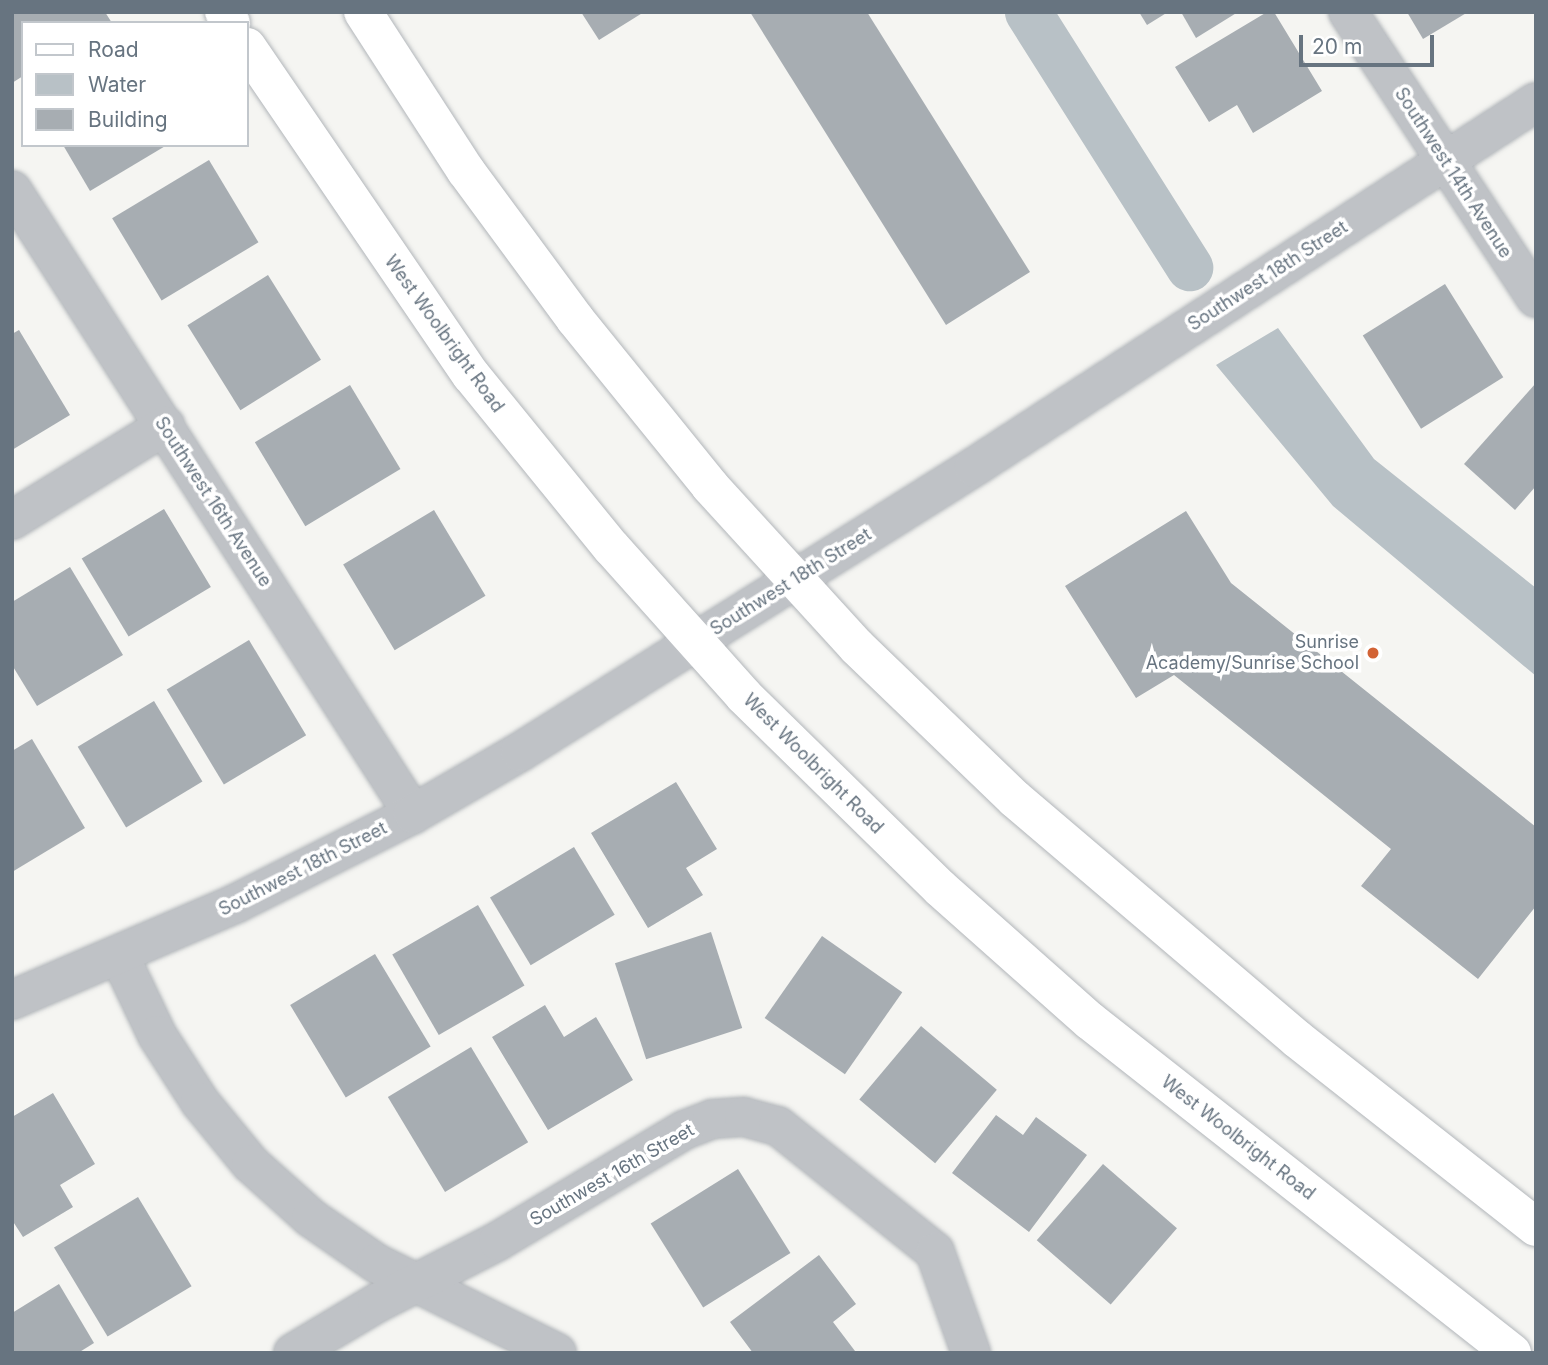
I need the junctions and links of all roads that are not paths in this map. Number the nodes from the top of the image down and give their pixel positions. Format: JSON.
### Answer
{"nodes":[{"id":1,"x":363,"y":12,"type":"edge"},
{"id":2,"x":1348,"y":12,"type":"edge"},
{"id":3,"x":248,"y":48,"type":"edge"},
{"id":4,"x":1536,"y":102,"type":"edge"},
{"id":5,"x":1444,"y":162,"type":"junction"},
{"id":6,"x":12,"y":190,"type":"edge"},
{"id":7,"x":1536,"y":298,"type":"edge"},
{"id":8,"x":165,"y":426,"type":"junction"},
{"id":9,"x":12,"y":520,"type":"edge"},
{"id":10,"x":794,"y":580,"type":"junction"},
{"id":11,"x":694,"y":643,"type":"junction"},
{"id":12,"x":413,"y":814,"type":"junction"},
{"id":13,"x":120,"y":957,"type":"junction"},
{"id":14,"x":12,"y":1000,"type":"edge"},
{"id":15,"x":1536,"y":1227,"type":"edge"},
{"id":16,"x":414,"y":1283,"type":"junction"},
{"id":17,"x":293,"y":1353,"type":"edge"},
{"id":18,"x":557,"y":1353,"type":"edge"},
{"id":19,"x":971,"y":1353,"type":"edge"},
{"id":20,"x":1512,"y":1353,"type":"edge"}],
"edges":[{"from":1,"to":10,"type":"main road"},
{"from":2,"to":5,"type":"street","name":"Southwest 14th Avenue"},
{"from":3,"to":11,"type":"main road","name":"West Woolbright Road"},
{"from":4,"to":5,"type":"street","name":"Southwest 18th Street"},
{"from":5,"to":7,"type":"street","name":"Southwest 14th Avenue"},
{"from":5,"to":10,"type":"street","name":"Southwest 18th Street"},
{"from":6,"to":8,"type":"street","name":"Southwest 16th Avenue"},
{"from":8,"to":9,"type":"street"},
{"from":8,"to":12,"type":"street","name":"Southwest 16th Avenue"},
{"from":10,"to":11,"type":"street","name":"Southwest 18th Street"},
{"from":10,"to":15,"type":"main road"},
{"from":11,"to":12,"type":"street","name":"Southwest 18th Street"},
{"from":11,"to":20,"type":"main road","name":"West Woolbright Road"},
{"from":12,"to":13,"type":"street","name":"Southwest 18th Street"},
{"from":13,"to":14,"type":"street","name":"Southwest 18th Street"},
{"from":13,"to":16,"type":"street"},
{"from":16,"to":17,"type":"street","name":"Southwest 16th Street"},
{"from":16,"to":18,"type":"street"},
{"from":16,"to":19,"type":"street","name":"Southwest 16th Street"}]}
